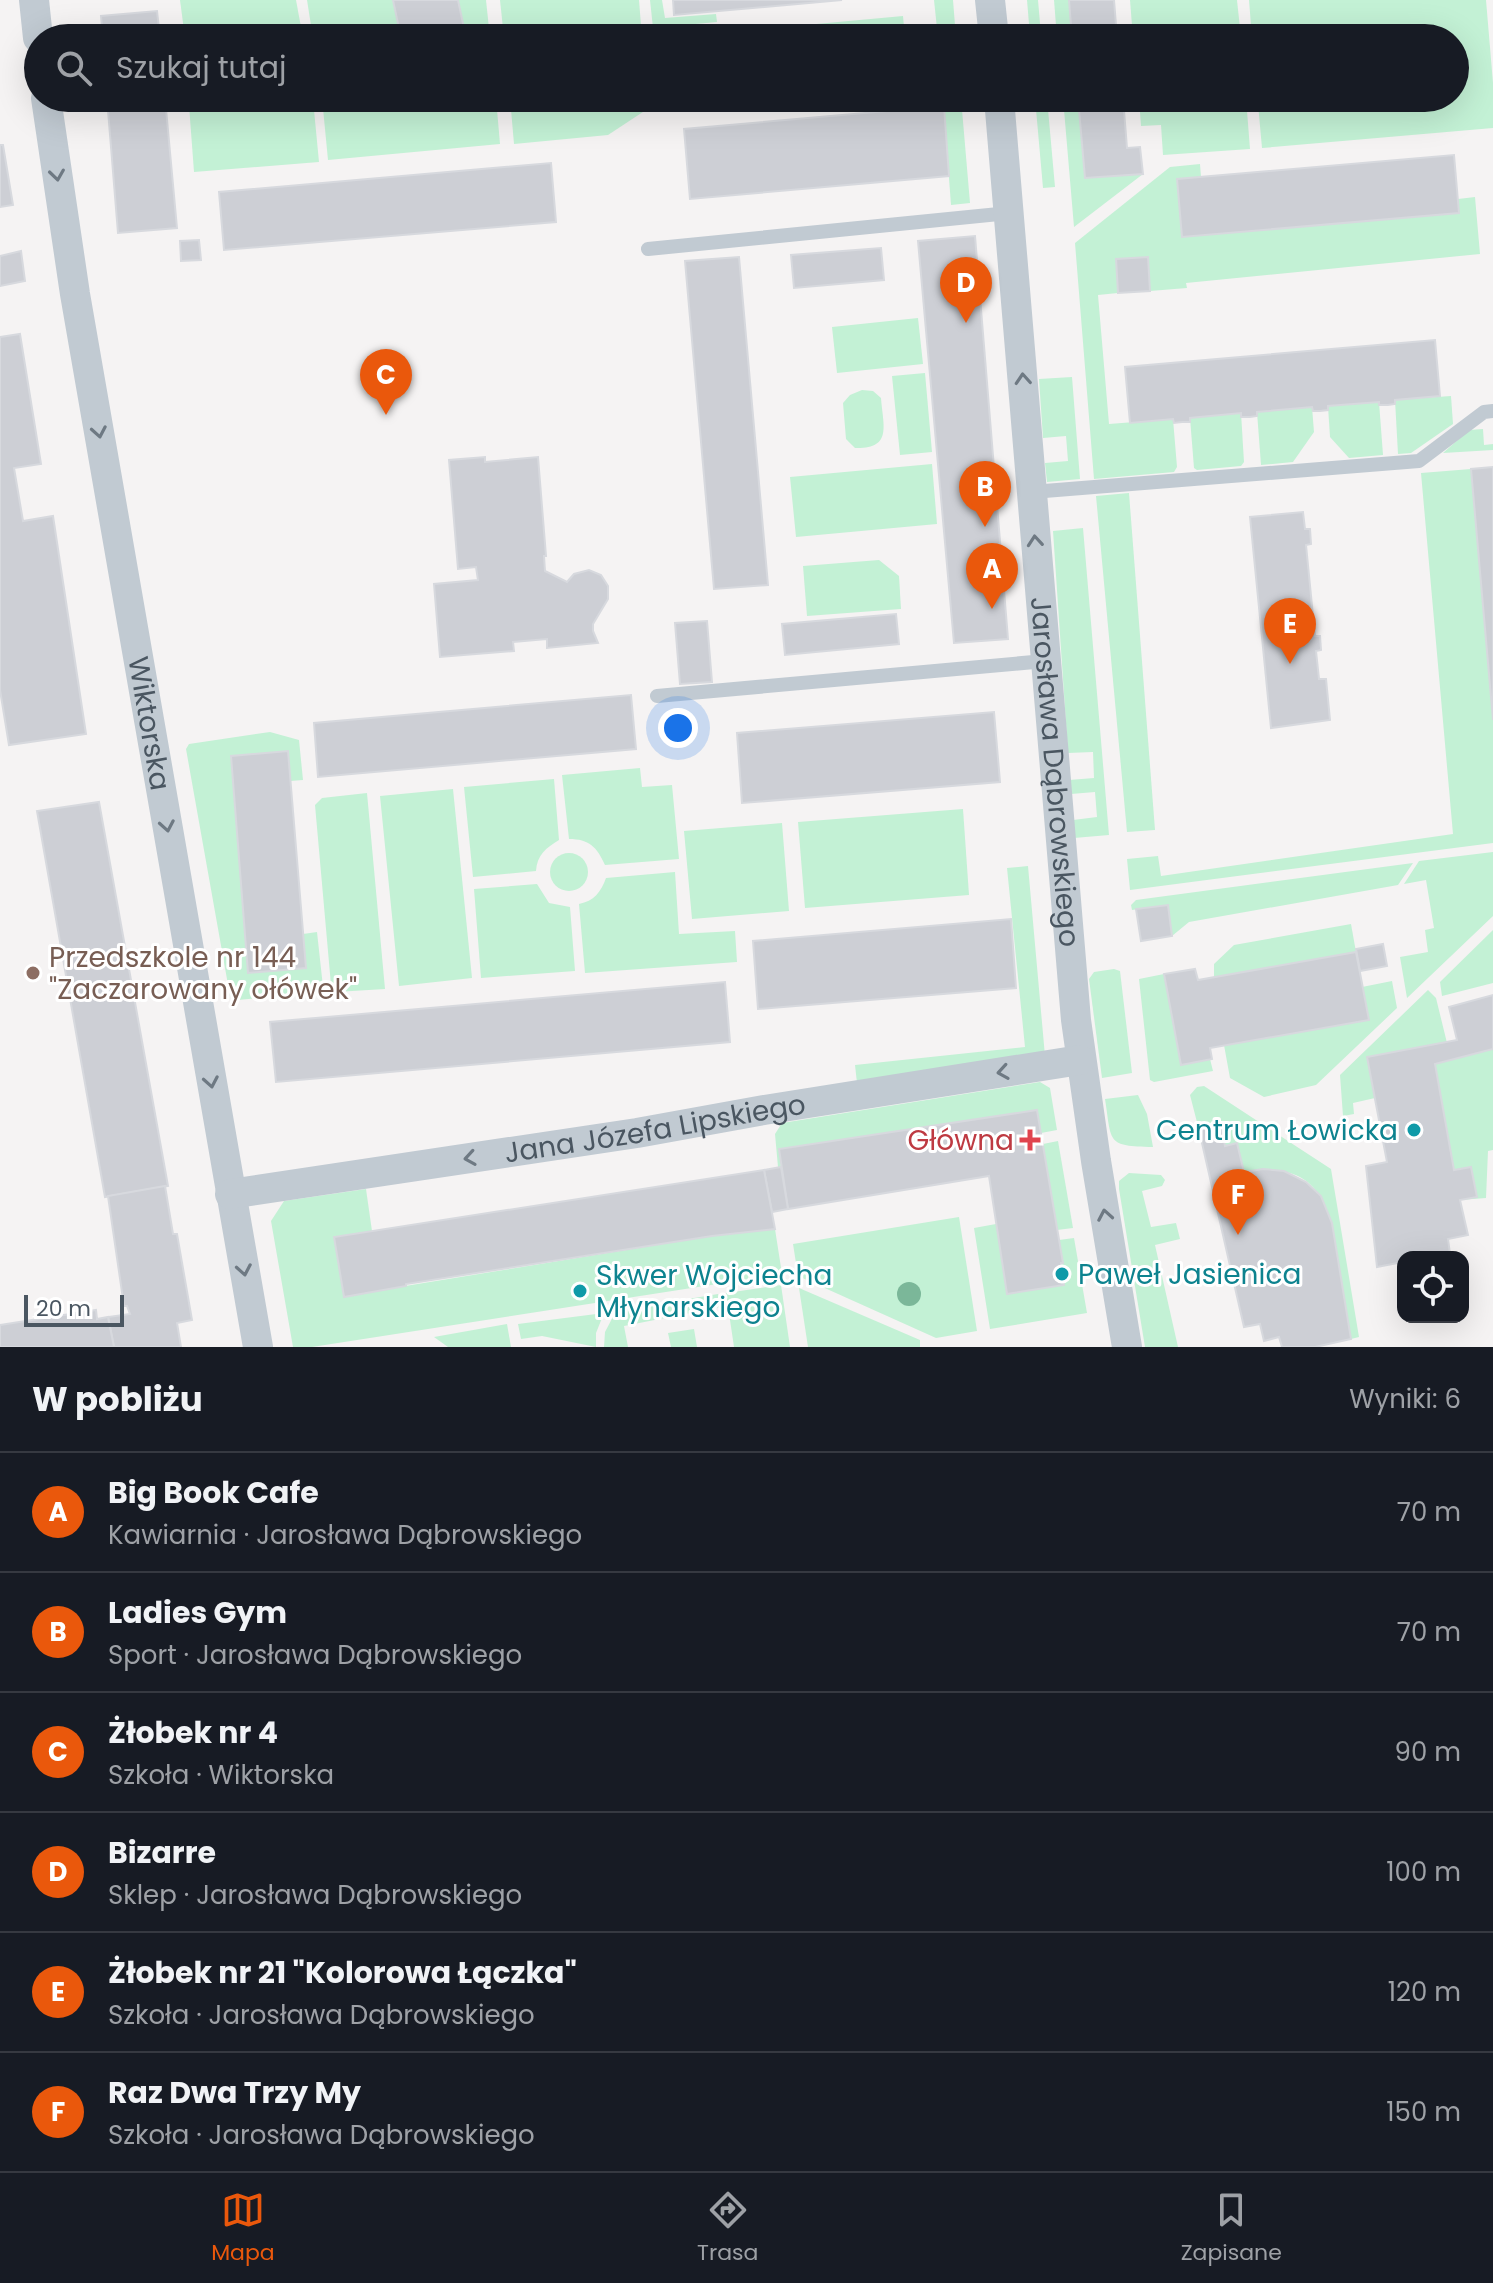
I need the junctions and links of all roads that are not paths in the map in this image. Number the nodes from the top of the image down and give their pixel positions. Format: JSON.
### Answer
{"nodes":[{"id":1,"x":34,"y":0,"type":"edge"},
{"id":2,"x":990,"y":0,"type":"edge"},
{"id":3,"x":37,"y":24,"type":"edge"},
{"id":4,"x":993,"y":24,"type":"edge"},
{"id":5,"x":48,"y":112,"type":"edge"},
{"id":6,"x":1000,"y":112,"type":"edge"},
{"id":7,"x":1009,"y":213,"type":"junction"},
{"id":8,"x":648,"y":249,"type":"dead end"},
{"id":9,"x":1493,"y":411,"type":"edge"},
{"id":10,"x":1032,"y":492,"type":"junction"},
{"id":11,"x":1045,"y":661,"type":"junction"},
{"id":12,"x":657,"y":696,"type":"dead end"},
{"id":13,"x":1080,"y":1060,"type":"junction"},
{"id":14,"x":230,"y":1194,"type":"junction"},
{"id":15,"x":258,"y":1347,"type":"edge"},
{"id":16,"x":1127,"y":1347,"type":"edge"}],
"edges":[{"from":1,"to":3,"type":"street"},
{"from":2,"to":4,"type":"street"},
{"from":5,"to":14,"type":"street","name":"Wiktorska","one_way":true},
{"from":6,"to":7,"type":"street","name":"Jarosława Dąbrowskiego"},
{"from":7,"to":8,"type":"lane"},
{"from":10,"to":7,"type":"street","name":"Jarosława Dąbrowskiego","one_way":true},
{"from":9,"to":10,"type":"lane"},
{"from":11,"to":10,"type":"street","name":"Jarosława Dąbrowskiego","one_way":true},
{"from":11,"to":12,"type":"lane"},
{"from":11,"to":13,"type":"street","name":"Jarosława Dąbrowskiego"},
{"from":13,"to":14,"type":"street","name":"Jana Józefa Lipskiego","one_way":true},
{"from":16,"to":13,"type":"street","name":"Jarosława Dąbrowskiego","one_way":true},
{"from":14,"to":15,"type":"street","name":"Wiktorska","one_way":true}]}
